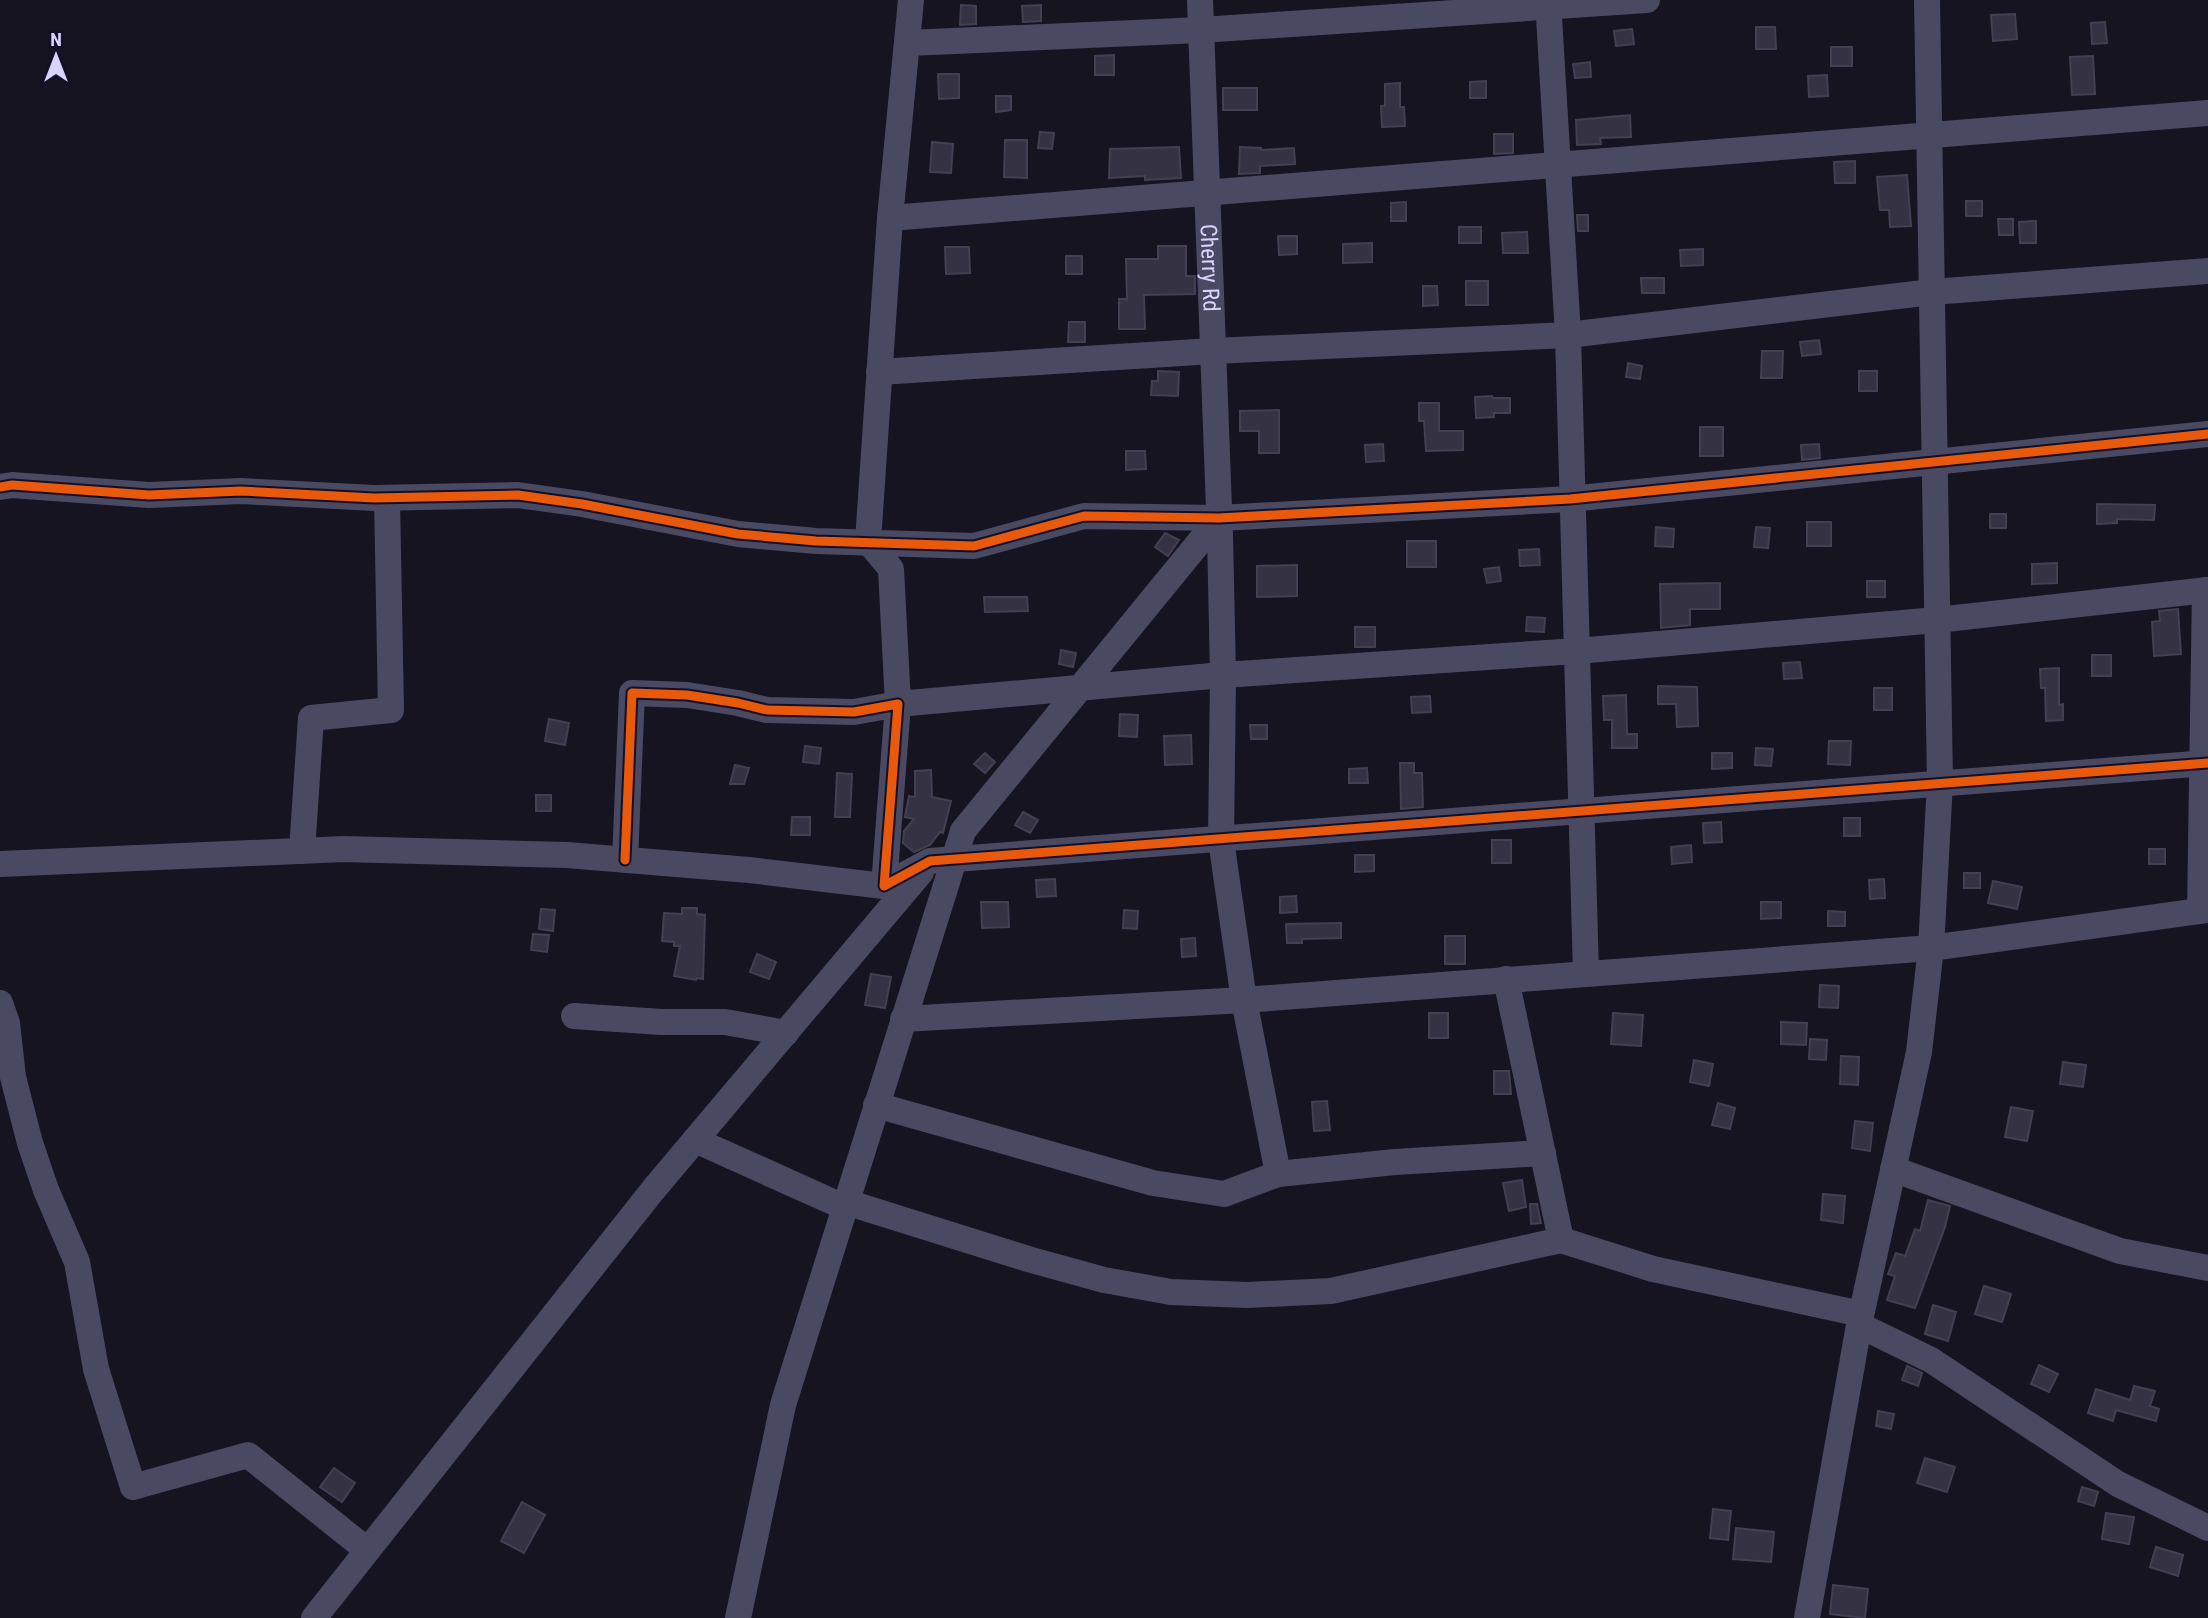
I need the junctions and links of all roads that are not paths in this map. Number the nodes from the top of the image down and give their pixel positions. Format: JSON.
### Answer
{"nodes":[{"id":1,"x":911,"y":0,"type":"edge"},
{"id":2,"x":1200,"y":0,"type":"edge"},
{"id":3,"x":1647,"y":0,"type":"edge"},
{"id":4,"x":1927,"y":0,"type":"edge"},
{"id":5,"x":1548,"y":3,"type":"edge"},
{"id":6,"x":1201,"y":30,"type":"junction"},
{"id":7,"x":908,"y":43,"type":"junction"},
{"id":8,"x":2208,"y":113,"type":"edge"},
{"id":9,"x":1929,"y":136,"type":"junction"},
{"id":10,"x":1558,"y":167,"type":"junction"},
{"id":11,"x":1207,"y":192,"type":"junction"},
{"id":12,"x":890,"y":218,"type":"junction"},
{"id":13,"x":2208,"y":271,"type":"edge"},
{"id":14,"x":1932,"y":292,"type":"junction"},
{"id":15,"x":1568,"y":335,"type":"junction"},
{"id":16,"x":1213,"y":351,"type":"junction"},
{"id":17,"x":879,"y":372,"type":"junction"},
{"id":18,"x":2208,"y":434,"type":"edge"},
{"id":19,"x":1934,"y":462,"type":"junction"},
{"id":20,"x":0,"y":487,"type":"edge"},
{"id":21,"x":387,"y":498,"type":"junction"},
{"id":22,"x":1573,"y":499,"type":"junction"},
{"id":23,"x":1219,"y":527,"type":"junction"},
{"id":24,"x":868,"y":541,"type":"junction"},
{"id":25,"x":2206,"y":590,"type":"edge"},
{"id":26,"x":1937,"y":620,"type":"junction"},
{"id":27,"x":1577,"y":651,"type":"junction"},
{"id":28,"x":1223,"y":676,"type":"junction"},
{"id":29,"x":1078,"y":688,"type":"junction"},
{"id":30,"x":898,"y":705,"type":"junction"},
{"id":31,"x":2205,"y":763,"type":"edge"},
{"id":32,"x":1940,"y":782,"type":"junction"},
{"id":33,"x":1582,"y":812,"type":"junction"},
{"id":34,"x":1221,"y":840,"type":"junction"},
{"id":35,"x":302,"y":851,"type":"junction"},
{"id":36,"x":625,"y":860,"type":"junction"},
{"id":37,"x":942,"y":860,"type":"junction"},
{"id":38,"x":0,"y":864,"type":"edge"},
{"id":39,"x":884,"y":886,"type":"junction"},
{"id":40,"x":2204,"y":911,"type":"edge"},
{"id":41,"x":1931,"y":948,"type":"junction"},
{"id":42,"x":1586,"y":973,"type":"junction"},
{"id":43,"x":1506,"y":979,"type":"junction"},
{"id":44,"x":1244,"y":1000,"type":"junction"},
{"id":45,"x":0,"y":1003,"type":"edge"},
{"id":46,"x":574,"y":1016,"type":"dead end"},
{"id":47,"x":903,"y":1019,"type":"junction"},
{"id":48,"x":786,"y":1033,"type":"junction"},
{"id":49,"x":876,"y":1105,"type":"junction"},
{"id":50,"x":695,"y":1140,"type":"junction"},
{"id":51,"x":1543,"y":1153,"type":"junction"},
{"id":52,"x":1893,"y":1169,"type":"junction"},
{"id":53,"x":1278,"y":1174,"type":"junction"},
{"id":54,"x":845,"y":1205,"type":"junction"},
{"id":55,"x":1561,"y":1240,"type":"junction"},
{"id":56,"x":2208,"y":1268,"type":"edge"},
{"id":57,"x":1860,"y":1319,"type":"junction"},
{"id":58,"x":2208,"y":1528,"type":"edge"},
{"id":59,"x":367,"y":1550,"type":"junction"},
{"id":60,"x":314,"y":1618,"type":"edge"},
{"id":61,"x":738,"y":1618,"type":"edge"},
{"id":62,"x":1807,"y":1618,"type":"edge"}],
"edges":[{"from":1,"to":7,"type":"street"},
{"from":2,"to":6,"type":"street","name":"Cherry Rd"},
{"from":3,"to":5,"type":"street"},
{"from":4,"to":9,"type":"street"},
{"from":5,"to":6,"type":"street"},
{"from":5,"to":10,"type":"street"},
{"from":6,"to":7,"type":"street"},
{"from":6,"to":11,"type":"street","name":"Cherry Rd"},
{"from":7,"to":12,"type":"street"},
{"from":8,"to":9,"type":"street"},
{"from":9,"to":10,"type":"street"},
{"from":9,"to":14,"type":"street"},
{"from":10,"to":11,"type":"street"},
{"from":10,"to":15,"type":"street"},
{"from":11,"to":12,"type":"street"},
{"from":11,"to":16,"type":"street","name":"Cherry Rd"},
{"from":12,"to":17,"type":"street"},
{"from":13,"to":14,"type":"street"},
{"from":14,"to":15,"type":"street"},
{"from":14,"to":19,"type":"street"},
{"from":15,"to":16,"type":"street"},
{"from":15,"to":22,"type":"street"},
{"from":16,"to":17,"type":"street"},
{"from":16,"to":23,"type":"street","name":"Cherry Rd"},
{"from":17,"to":24,"type":"street"},
{"from":18,"to":19,"type":"street"},
{"from":19,"to":22,"type":"street"},
{"from":19,"to":26,"type":"street"},
{"from":20,"to":21,"type":"street"},
{"from":21,"to":24,"type":"street"},
{"from":21,"to":35,"type":"street"},
{"from":22,"to":23,"type":"street"},
{"from":22,"to":27,"type":"street"},
{"from":23,"to":24,"type":"street"},
{"from":23,"to":28,"type":"street","name":"Cherry Rd"},
{"from":23,"to":29,"type":"street"},
{"from":24,"to":30,"type":"street"},
{"from":25,"to":26,"type":"street"},
{"from":25,"to":31,"type":"street"},
{"from":26,"to":27,"type":"street"},
{"from":26,"to":32,"type":"street"},
{"from":27,"to":28,"type":"street"},
{"from":27,"to":33,"type":"street"},
{"from":28,"to":29,"type":"street"},
{"from":28,"to":34,"type":"street","name":"Cherry Rd"},
{"from":29,"to":30,"type":"street"},
{"from":29,"to":37,"type":"street"},
{"from":30,"to":36,"type":"street"},
{"from":30,"to":39,"type":"street"},
{"from":31,"to":32,"type":"street"},
{"from":31,"to":40,"type":"street"},
{"from":32,"to":33,"type":"street"},
{"from":32,"to":41,"type":"street"},
{"from":33,"to":34,"type":"street"},
{"from":33,"to":42,"type":"street"},
{"from":34,"to":37,"type":"street"},
{"from":34,"to":44,"type":"street","name":"Cherry Rd"},
{"from":35,"to":36,"type":"street"},
{"from":35,"to":38,"type":"street"},
{"from":36,"to":39,"type":"street"},
{"from":37,"to":39,"type":"street"},
{"from":37,"to":47,"type":"street"},
{"from":37,"to":48,"type":"street"},
{"from":40,"to":41,"type":"street"},
{"from":41,"to":42,"type":"street"},
{"from":41,"to":52,"type":"street"},
{"from":42,"to":43,"type":"street"},
{"from":43,"to":44,"type":"street"},
{"from":43,"to":51,"type":"street"},
{"from":44,"to":47,"type":"street"},
{"from":44,"to":53,"type":"street","name":"Cherry Rd"},
{"from":45,"to":59,"type":"street"},
{"from":46,"to":48,"type":"street"},
{"from":47,"to":49,"type":"street"},
{"from":48,"to":50,"type":"street"},
{"from":49,"to":53,"type":"street"},
{"from":49,"to":54,"type":"street"},
{"from":50,"to":54,"type":"street"},
{"from":50,"to":59,"type":"street"},
{"from":51,"to":53,"type":"street"},
{"from":51,"to":55,"type":"street"},
{"from":52,"to":56,"type":"street"},
{"from":52,"to":57,"type":"street"},
{"from":54,"to":55,"type":"street"},
{"from":54,"to":61,"type":"street"},
{"from":55,"to":57,"type":"street"},
{"from":57,"to":58,"type":"street"},
{"from":57,"to":62,"type":"street"},
{"from":59,"to":60,"type":"street"}]}
